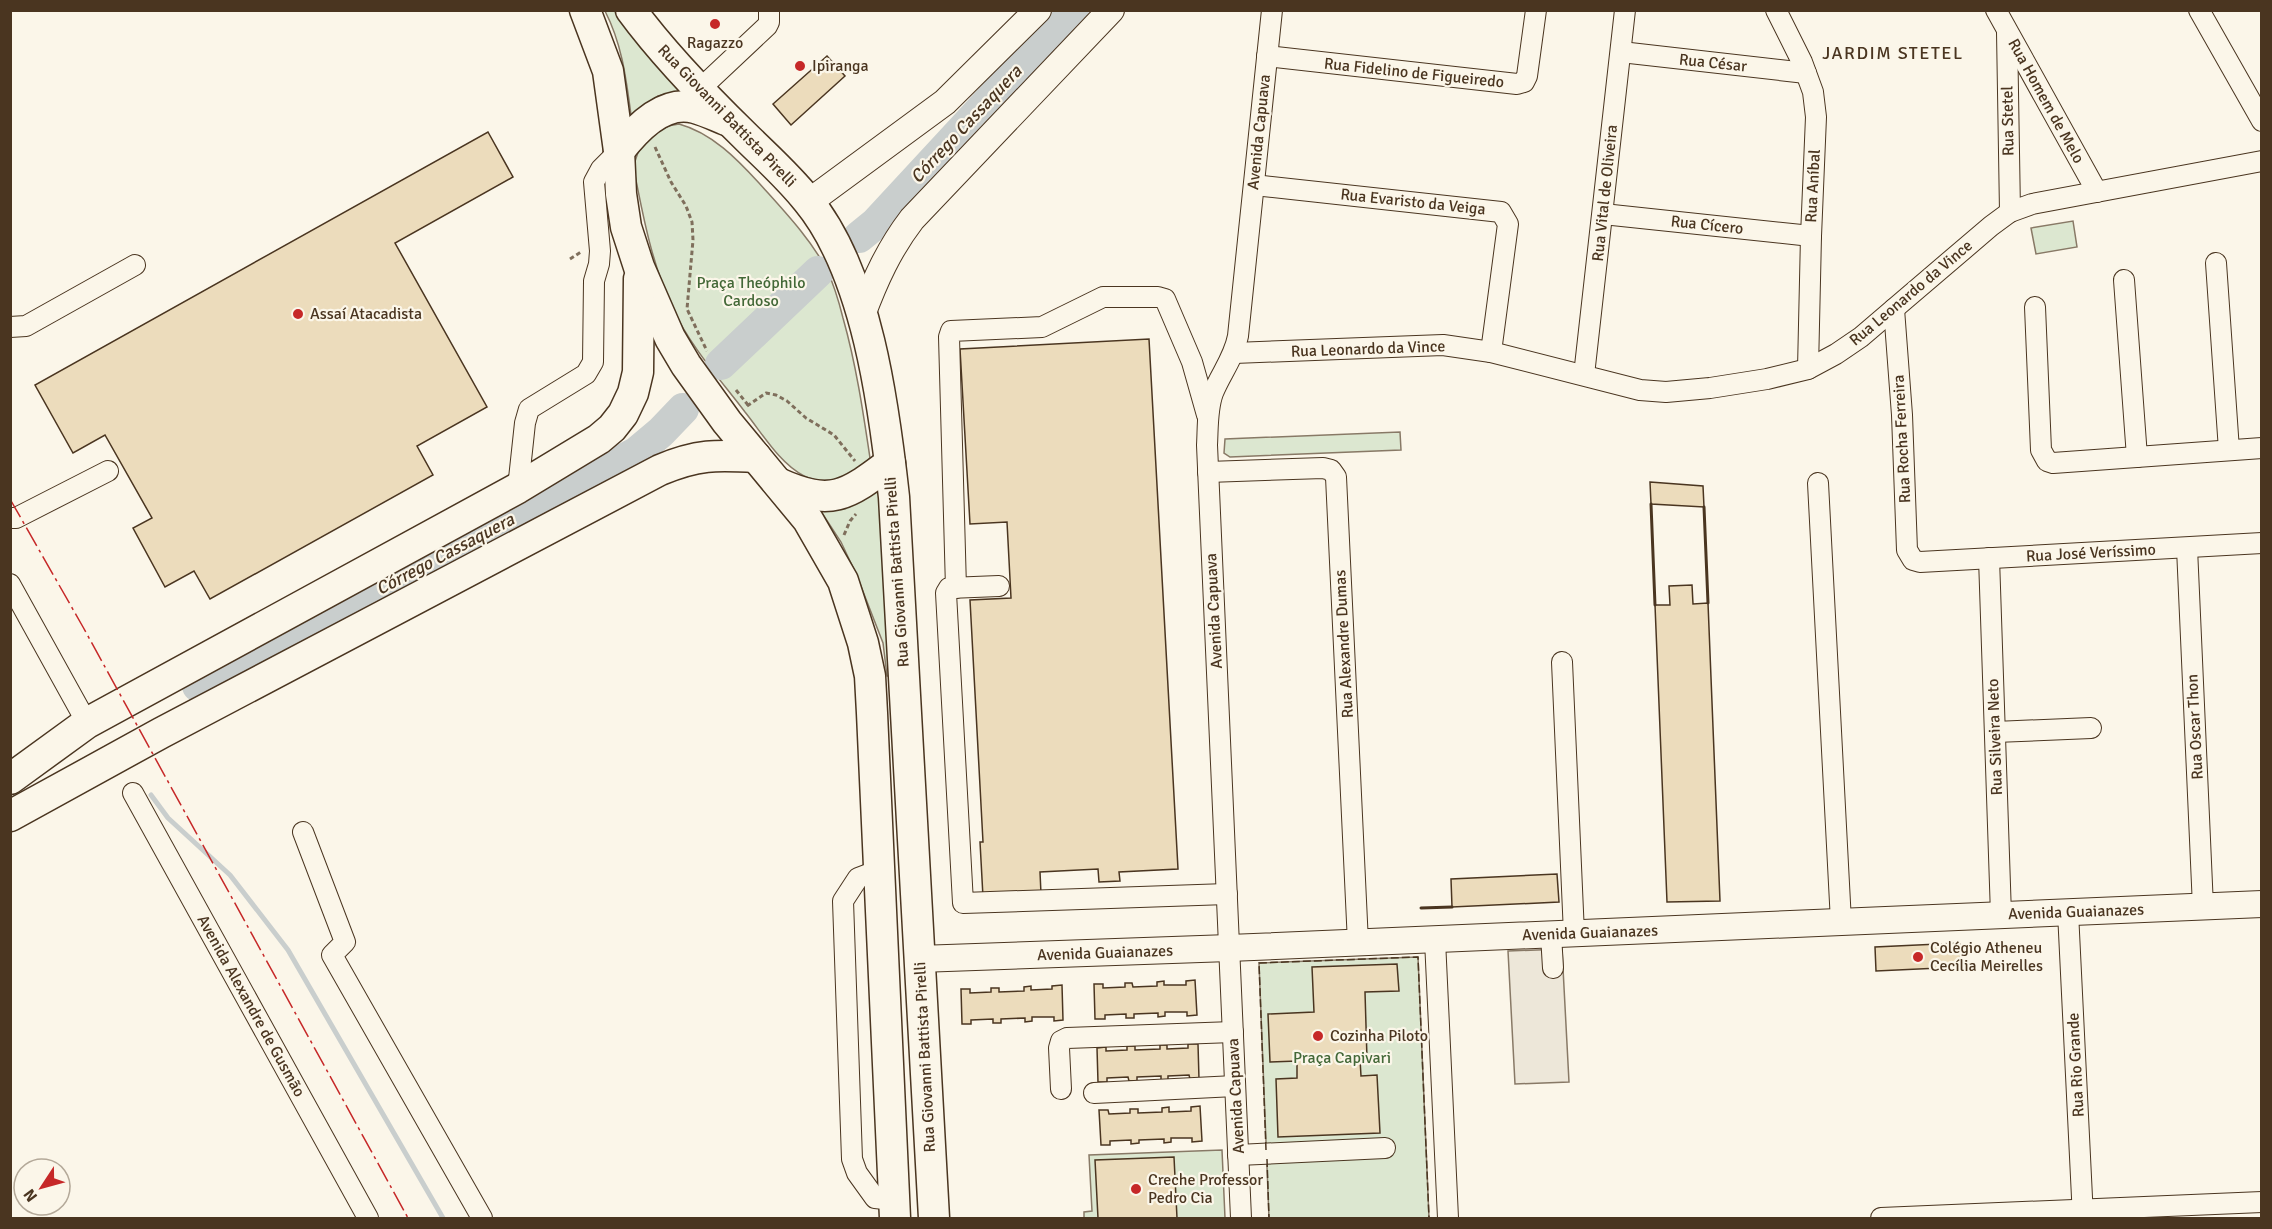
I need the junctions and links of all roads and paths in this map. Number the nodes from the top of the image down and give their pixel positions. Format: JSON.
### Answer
{"nodes":[{"id":1,"x":585,"y":10,"type":"edge"},
{"id":2,"x":631,"y":10,"type":"edge"},
{"id":3,"x":769,"y":10,"type":"edge"},
{"id":4,"x":1038,"y":10,"type":"edge"},
{"id":5,"x":1111,"y":10,"type":"edge"},
{"id":6,"x":1272,"y":10,"type":"edge"},
{"id":7,"x":1536,"y":10,"type":"edge"},
{"id":8,"x":1625,"y":10,"type":"edge"},
{"id":9,"x":1776,"y":10,"type":"edge"},
{"id":10,"x":1996,"y":10,"type":"edge"},
{"id":11,"x":2199,"y":10,"type":"edge"},
{"id":12,"x":2007,"y":29,"type":"junction"},
{"id":13,"x":1621,"y":52,"type":"junction"},
{"id":14,"x":1268,"y":56,"type":"junction"},
{"id":15,"x":1806,"y":73,"type":"junction"},
{"id":16,"x":700,"y":89,"type":"junction"},
{"id":17,"x":2262,"y":121,"type":"edge"},
{"id":18,"x":731,"y":123,"type":"junction"},
{"id":19,"x":642,"y":124,"type":"junction"},
{"id":20,"x":619,"y":152,"type":"junction"},
{"id":21,"x":2262,"y":161,"type":"edge"},
{"id":22,"x":1254,"y":185,"type":"junction"},
{"id":23,"x":2097,"y":192,"type":"junction"},
{"id":24,"x":809,"y":202,"type":"junction"},
{"id":25,"x":2010,"y":212,"type":"junction"},
{"id":26,"x":1603,"y":214,"type":"junction"},
{"id":27,"x":1811,"y":236,"type":"junction"},
{"id":28,"x":2216,"y":263,"type":"dead end"},
{"id":29,"x":135,"y":265,"type":"dead end"},
{"id":30,"x":639,"y":267,"type":"junction"},
{"id":31,"x":2124,"y":280,"type":"dead end"},
{"id":32,"x":2035,"y":307,"type":"dead end"},
{"id":33,"x":1894,"y":309,"type":"junction"},
{"id":34,"x":862,"y":315,"type":"junction"},
{"id":35,"x":10,"y":327,"type":"edge"},
{"id":36,"x":1491,"y":352,"type":"junction"},
{"id":37,"x":1234,"y":353,"type":"junction"},
{"id":38,"x":712,"y":358,"type":"dead end"},
{"id":39,"x":1808,"y":369,"type":"junction"},
{"id":40,"x":1584,"y":375,"type":"junction"},
{"id":41,"x":730,"y":383,"type":"dead end"},
{"id":42,"x":1208,"y":418,"type":"junction"},
{"id":43,"x":2262,"y":448,"type":"edge"},
{"id":44,"x":2229,"y":450,"type":"junction"},
{"id":45,"x":756,"y":457,"type":"junction"},
{"id":46,"x":2137,"y":457,"type":"junction"},
{"id":47,"x":890,"y":463,"type":"junction"},
{"id":48,"x":108,"y":471,"type":"dead end"},
{"id":49,"x":1208,"y":472,"type":"junction"},
{"id":50,"x":866,"y":481,"type":"junction"},
{"id":51,"x":778,"y":483,"type":"junction"},
{"id":52,"x":1818,"y":483,"type":"dead end"},
{"id":53,"x":518,"y":488,"type":"junction"},
{"id":54,"x":858,"y":511,"type":"dead end"},
{"id":55,"x":12,"y":522,"type":"edge"},
{"id":56,"x":2262,"y":543,"type":"edge"},
{"id":57,"x":2187,"y":548,"type":"junction"},
{"id":58,"x":825,"y":550,"type":"junction"},
{"id":59,"x":1989,"y":558,"type":"junction"},
{"id":60,"x":1920,"y":562,"type":"joint"},
{"id":61,"x":10,"y":584,"type":"edge"},
{"id":62,"x":999,"y":586,"type":"dead end"},
{"id":63,"x":956,"y":588,"type":"junction"},
{"id":64,"x":1562,"y":662,"type":"dead end"},
{"id":65,"x":87,"y":723,"type":"junction"},
{"id":66,"x":2091,"y":728,"type":"dead end"},
{"id":67,"x":1995,"y":732,"type":"junction"},
{"id":68,"x":10,"y":779,"type":"edge"},
{"id":69,"x":133,"y":793,"type":"dead end"},
{"id":70,"x":10,"y":816,"type":"edge"},
{"id":71,"x":303,"y":832,"type":"dead end"},
{"id":72,"x":879,"y":870,"type":"junction"},
{"id":73,"x":1227,"y":894,"type":"junction"},
{"id":74,"x":2262,"y":904,"type":"edge"},
{"id":75,"x":2204,"y":906,"type":"junction"},
{"id":76,"x":2068,"y":912,"type":"junction"},
{"id":77,"x":2001,"y":915,"type":"junction"},
{"id":78,"x":1840,"y":922,"type":"junction"},
{"id":79,"x":1563,"y":934,"type":"junction"},
{"id":80,"x":1435,"y":940,"type":"junction"},
{"id":81,"x":1358,"y":943,"type":"junction"},
{"id":82,"x":1229,"y":948,"type":"junction"},
{"id":83,"x":919,"y":959,"type":"junction"},
{"id":84,"x":1553,"y":968,"type":"dead end"},
{"id":85,"x":1233,"y":1032,"type":"junction"},
{"id":86,"x":1235,"y":1086,"type":"junction"},
{"id":87,"x":1061,"y":1089,"type":"dead end"},
{"id":88,"x":1094,"y":1093,"type":"dead end"},
{"id":89,"x":1384,"y":1148,"type":"dead end"},
{"id":90,"x":1239,"y":1155,"type":"junction"},
{"id":91,"x":2262,"y":1202,"type":"edge"},
{"id":92,"x":895,"y":1209,"type":"edge"},
{"id":93,"x":2083,"y":1214,"type":"edge"},
{"id":94,"x":368,"y":1218,"type":"edge"},
{"id":95,"x":482,"y":1218,"type":"edge"},
{"id":96,"x":934,"y":1218,"type":"edge"},
{"id":97,"x":1241,"y":1218,"type":"edge"},
{"id":98,"x":1448,"y":1218,"type":"edge"},
{"id":99,"x":1881,"y":1218,"type":"edge"}],
"edges":[{"from":1,"to":20,"type":"highway"},
{"from":2,"to":16,"type":"highway","name":"Rua Giovanni Battista Pirelli"},
{"from":3,"to":16,"type":"street"},
{"from":4,"to":24,"type":"main road"},
{"from":5,"to":34,"type":"main road"},
{"from":6,"to":14,"type":"street","name":"Avenida Capuava"},
{"from":7,"to":14,"type":"street","name":"Rua Fidelino de Figueiredo"},
{"from":8,"to":13,"type":"street","name":"Rua Vital de Oliveira"},
{"from":9,"to":15,"type":"street","name":"Rua Aníbal"},
{"from":10,"to":12,"type":"street","name":"Rua Homem de Melo"},
{"from":11,"to":17,"type":"street"},
{"from":12,"to":23,"type":"street","name":"Rua Homem de Melo"},
{"from":12,"to":25,"type":"street","name":"Rua Stetel"},
{"from":13,"to":15,"type":"street","name":"Rua César"},
{"from":13,"to":26,"type":"street","name":"Rua Vital de Oliveira"},
{"from":14,"to":22,"type":"street","name":"Avenida Capuava"},
{"from":15,"to":27,"type":"street","name":"Rua Aníbal"},
{"from":16,"to":18,"type":"highway","name":"Rua Giovanni Battista Pirelli"},
{"from":18,"to":19,"type":"highway"},
{"from":18,"to":24,"type":"highway","name":"Rua Giovanni Battista Pirelli"},
{"from":19,"to":20,"type":"highway"},
{"from":19,"to":38,"type":"path"},
{"from":20,"to":30,"type":"highway"},
{"from":20,"to":53,"type":"street"},
{"from":21,"to":23,"type":"street","name":"Rua Leonardo da Vince"},
{"from":22,"to":36,"type":"street","name":"Rua Evaristo da Veiga"},
{"from":22,"to":37,"type":"street","name":"Avenida Capuava"},
{"from":23,"to":25,"type":"street","name":"Rua Leonardo da Vince"},
{"from":24,"to":34,"type":"highway","name":"Rua Giovanni Battista Pirelli"},
{"from":25,"to":33,"type":"street","name":"Rua Leonardo da Vince"},
{"from":26,"to":27,"type":"street","name":"Rua Cícero"},
{"from":26,"to":40,"type":"street","name":"Rua Vital de Oliveira"},
{"from":27,"to":39,"type":"street","name":"Rua Aníbal"},
{"from":28,"to":44,"type":"street"},
{"from":29,"to":35,"type":"street"},
{"from":30,"to":45,"type":"highway"},
{"from":30,"to":53,"type":"highway"},
{"from":31,"to":46,"type":"street"},
{"from":32,"to":46,"type":"street"},
{"from":33,"to":39,"type":"street","name":"Rua Leonardo da Vince"},
{"from":33,"to":60,"type":"street","name":"Rua Rocha Ferreira"},
{"from":34,"to":47,"type":"highway","name":"Rua Giovanni Battista Pirelli"},
{"from":36,"to":37,"type":"street","name":"Rua Leonardo da Vince"},
{"from":36,"to":40,"type":"street","name":"Rua Leonardo da Vince"},
{"from":37,"to":42,"type":"street","name":"Avenida Capuava"},
{"from":39,"to":40,"type":"street","name":"Rua Leonardo da Vince"},
{"from":41,"to":50,"type":"path"},
{"from":42,"to":49,"type":"street","name":"Avenida Capuava"},
{"from":42,"to":63,"type":"street"},
{"from":43,"to":44,"type":"street"},
{"from":44,"to":46,"type":"street"},
{"from":45,"to":51,"type":"highway"},
{"from":45,"to":70,"type":"highway"},
{"from":47,"to":50,"type":"highway"},
{"from":47,"to":83,"type":"highway","name":"Rua Giovanni Battista Pirelli"},
{"from":48,"to":55,"type":"street"},
{"from":49,"to":73,"type":"street","name":"Avenida Capuava"},
{"from":49,"to":81,"type":"street","name":"Rua Alexandre Dumas"},
{"from":50,"to":51,"type":"highway"},
{"from":51,"to":58,"type":"highway"},
{"from":52,"to":78,"type":"street"},
{"from":53,"to":65,"type":"highway"},
{"from":54,"to":58,"type":"path"},
{"from":56,"to":57,"type":"street","name":"Rua José Veríssimo"},
{"from":57,"to":59,"type":"street","name":"Rua José Veríssimo"},
{"from":57,"to":75,"type":"street","name":"Rua Oscar Thon"},
{"from":58,"to":72,"type":"highway"},
{"from":59,"to":60,"type":"street","name":"Rua José Veríssimo"},
{"from":59,"to":67,"type":"street","name":"Rua Silveira Neto"},
{"from":61,"to":65,"type":"street"},
{"from":62,"to":63,"type":"street"},
{"from":63,"to":73,"type":"street"},
{"from":64,"to":79,"type":"street"},
{"from":65,"to":68,"type":"highway"},
{"from":66,"to":67,"type":"street"},
{"from":67,"to":77,"type":"street","name":"Rua Silveira Neto"},
{"from":69,"to":94,"type":"street","name":"Avenida Alexandre de Gusmão"},
{"from":71,"to":95,"type":"street"},
{"from":72,"to":92,"type":"highway"},
{"from":72,"to":92,"type":"street"},
{"from":73,"to":82,"type":"street","name":"Avenida Capuava"},
{"from":74,"to":75,"type":"main road","name":"Avenida Guaianazes"},
{"from":75,"to":76,"type":"main road","name":"Avenida Guaianazes"},
{"from":76,"to":77,"type":"main road","name":"Avenida Guaianazes"},
{"from":76,"to":93,"type":"street","name":"Rua Rio Grande"},
{"from":77,"to":78,"type":"main road","name":"Avenida Guaianazes"},
{"from":78,"to":79,"type":"main road","name":"Avenida Guaianazes"},
{"from":79,"to":80,"type":"main road","name":"Avenida Guaianazes"},
{"from":79,"to":84,"type":"street"},
{"from":80,"to":81,"type":"main road","name":"Avenida Guaianazes"},
{"from":80,"to":98,"type":"street"},
{"from":81,"to":82,"type":"main road","name":"Avenida Guaianazes"},
{"from":82,"to":83,"type":"main road","name":"Avenida Guaianazes"},
{"from":82,"to":85,"type":"street","name":"Avenida Capuava"},
{"from":83,"to":96,"type":"highway","name":"Rua Giovanni Battista Pirelli"},
{"from":85,"to":86,"type":"street","name":"Avenida Capuava"},
{"from":85,"to":87,"type":"street"},
{"from":86,"to":88,"type":"street"},
{"from":86,"to":90,"type":"street","name":"Avenida Capuava"},
{"from":89,"to":90,"type":"street"},
{"from":90,"to":97,"type":"street","name":"Avenida Capuava"},
{"from":91,"to":93,"type":"street"},
{"from":93,"to":99,"type":"street"}]}
